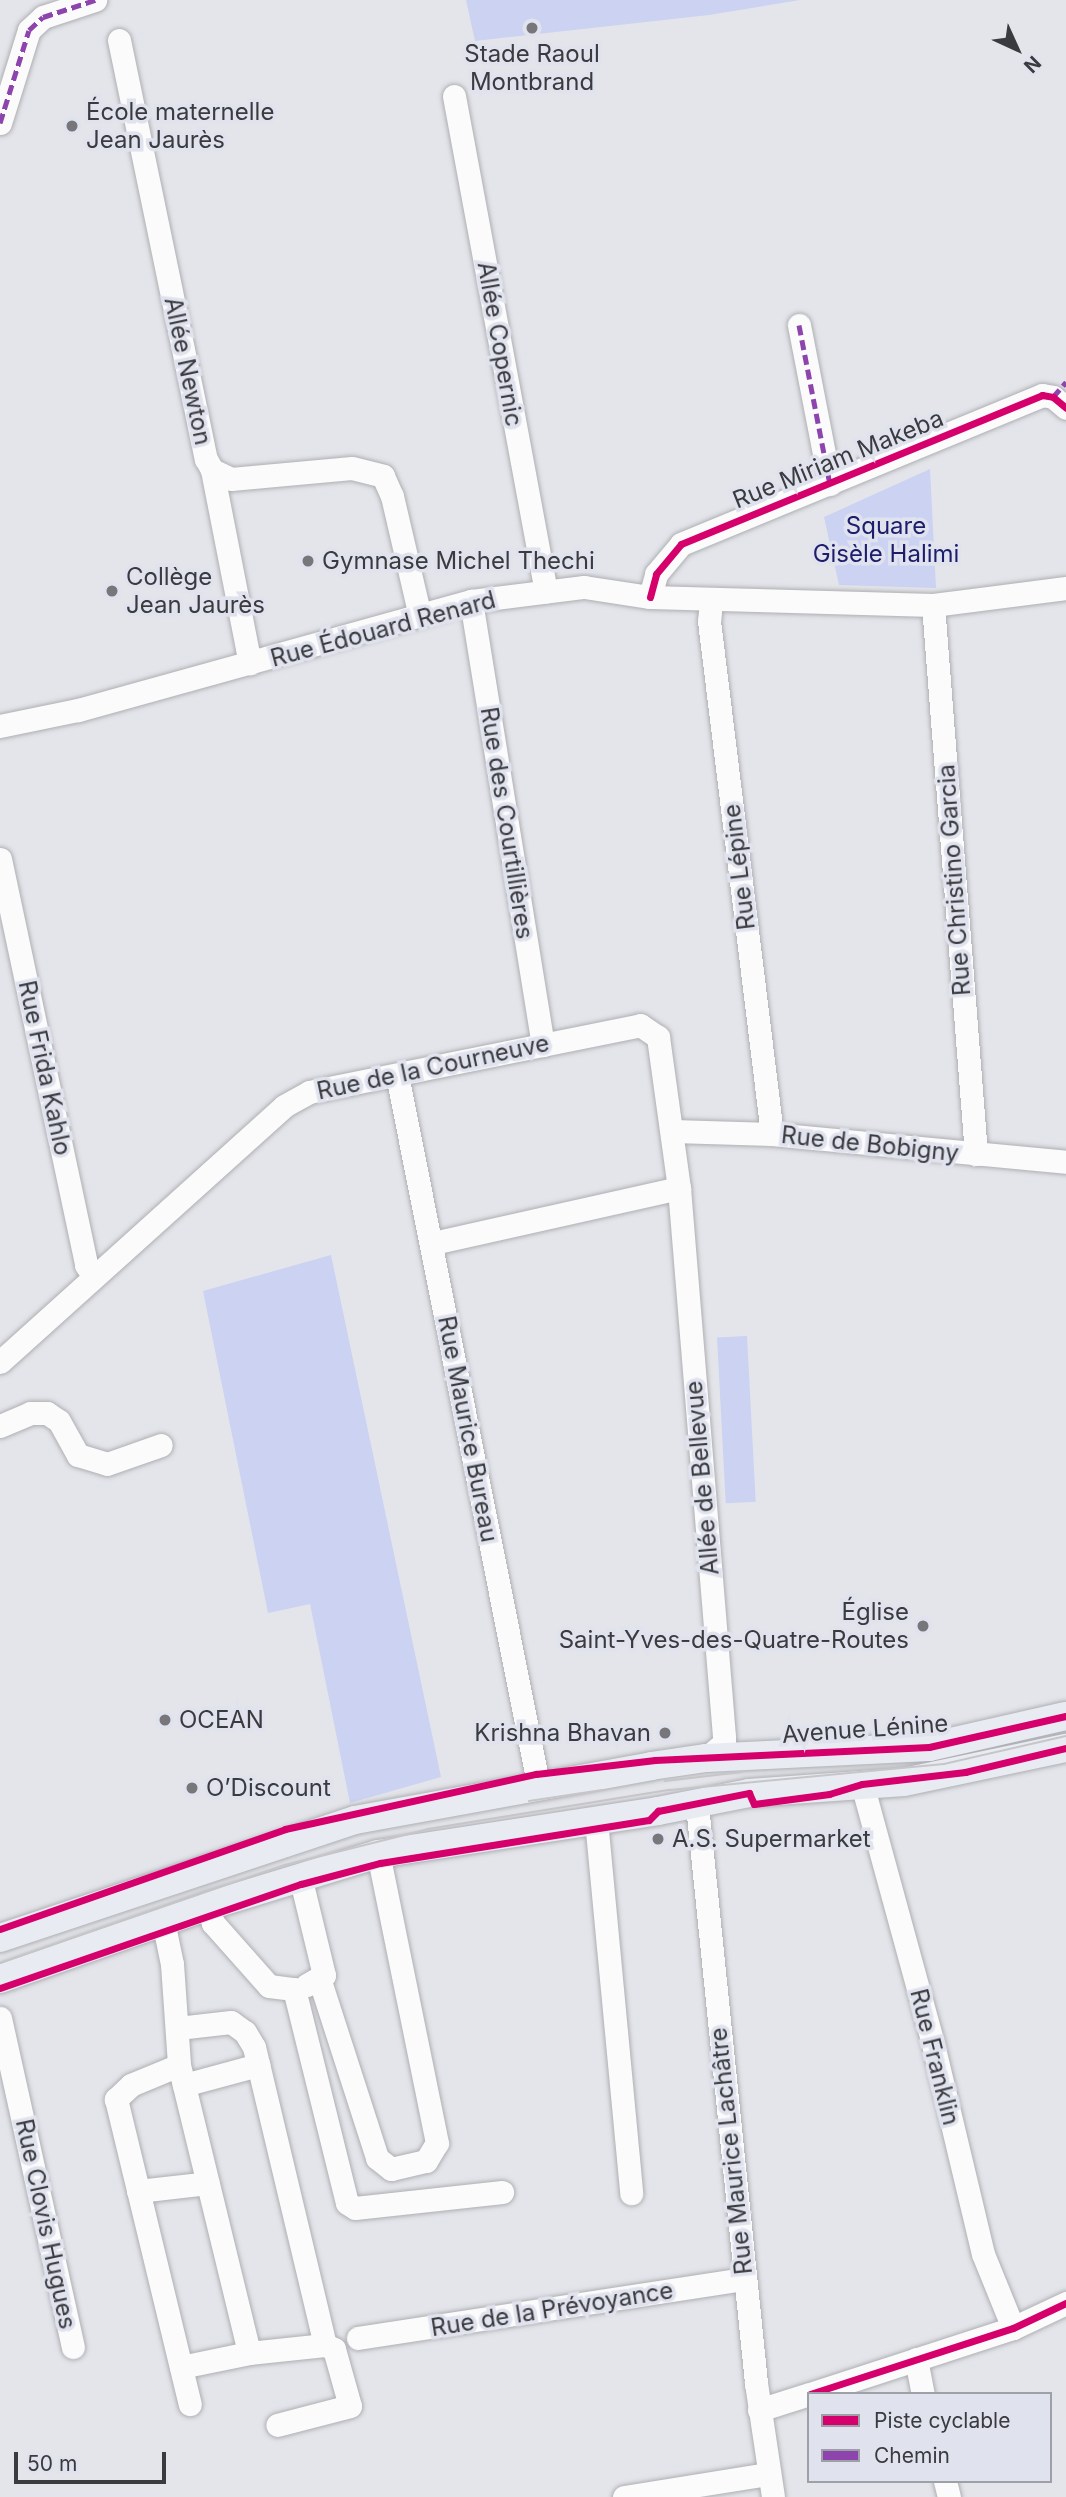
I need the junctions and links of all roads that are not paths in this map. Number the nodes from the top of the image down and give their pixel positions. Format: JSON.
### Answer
{"nodes":[{"id":1,"x":95,"y":0,"type":"edge"},
{"id":2,"x":119,"y":40,"type":"dead end"},
{"id":3,"x":454,"y":96,"type":"dead end"},
{"id":4,"x":0,"y":123,"type":"edge"},
{"id":5,"x":799,"y":326,"type":"dead end"},
{"id":6,"x":1062,"y":395,"type":"edge"},
{"id":7,"x":212,"y":470,"type":"junction"},
{"id":8,"x":830,"y":484,"type":"junction"},
{"id":9,"x":1066,"y":589,"type":"edge"},
{"id":10,"x":546,"y":592,"type":"junction"},
{"id":11,"x":650,"y":597,"type":"junction"},
{"id":12,"x":711,"y":600,"type":"junction"},
{"id":13,"x":471,"y":601,"type":"junction"},
{"id":14,"x":933,"y":606,"type":"junction"},
{"id":15,"x":420,"y":616,"type":"junction"},
{"id":16,"x":250,"y":663,"type":"junction"},
{"id":17,"x":0,"y":726,"type":"edge"},
{"id":18,"x":0,"y":859,"type":"edge"},
{"id":19,"x":7,"y":923,"type":"edge"},
{"id":20,"x":543,"y":1045,"type":"junction"},
{"id":21,"x":397,"y":1075,"type":"junction"},
{"id":22,"x":673,"y":1131,"type":"junction"},
{"id":23,"x":772,"y":1134,"type":"junction"},
{"id":24,"x":976,"y":1154,"type":"junction"},
{"id":25,"x":1066,"y":1162,"type":"edge"},
{"id":26,"x":679,"y":1188,"type":"junction"},
{"id":27,"x":432,"y":1243,"type":"junction"},
{"id":28,"x":93,"y":1275,"type":"junction"},
{"id":29,"x":0,"y":1362,"type":"edge"},
{"id":30,"x":0,"y":1426,"type":"edge"},
{"id":31,"x":160,"y":1445,"type":"dead end"},
{"id":32,"x":1066,"y":1716,"type":"edge"},
{"id":33,"x":1066,"y":1748,"type":"edge"},
{"id":34,"x":706,"y":1758,"type":"junction"},
{"id":35,"x":538,"y":1783,"type":"junction"},
{"id":36,"x":862,"y":1784,"type":"junction"},
{"id":37,"x":696,"y":1805,"type":"junction"},
{"id":38,"x":596,"y":1820,"type":"junction"},
{"id":39,"x":378,"y":1854,"type":"junction"},
{"id":40,"x":300,"y":1877,"type":"junction"},
{"id":41,"x":208,"y":1906,"type":"junction"},
{"id":42,"x":163,"y":1921,"type":"junction"},
{"id":43,"x":0,"y":1938,"type":"edge"},
{"id":44,"x":0,"y":1979,"type":"edge"},
{"id":45,"x":320,"y":1981,"type":"junction"},
{"id":46,"x":294,"y":1989,"type":"junction"},
{"id":47,"x":0,"y":2018,"type":"edge"},
{"id":48,"x":178,"y":2028,"type":"junction"},
{"id":49,"x":258,"y":2065,"type":"junction"},
{"id":50,"x":181,"y":2075,"type":"junction"},
{"id":51,"x":208,"y":2183,"type":"junction"},
{"id":52,"x":138,"y":2190,"type":"junction"},
{"id":53,"x":502,"y":2192,"type":"dead end"},
{"id":54,"x":631,"y":2193,"type":"dead end"},
{"id":55,"x":745,"y":2279,"type":"junction"},
{"id":56,"x":1066,"y":2303,"type":"edge"},
{"id":57,"x":1013,"y":2328,"type":"junction"},
{"id":58,"x":358,"y":2338,"type":"dead end"},
{"id":59,"x":325,"y":2345,"type":"junction"},
{"id":60,"x":73,"y":2347,"type":"dead end"},
{"id":61,"x":249,"y":2353,"type":"junction"},
{"id":62,"x":916,"y":2359,"type":"junction"},
{"id":63,"x":181,"y":2367,"type":"junction"},
{"id":64,"x":815,"y":2392,"type":"edge"},
{"id":65,"x":923,"y":2392,"type":"edge"},
{"id":66,"x":807,"y":2395,"type":"edge"},
{"id":67,"x":190,"y":2404,"type":"dead end"},
{"id":68,"x":759,"y":2410,"type":"junction"},
{"id":69,"x":277,"y":2425,"type":"dead end"},
{"id":70,"x":768,"y":2474,"type":"junction"},
{"id":71,"x":624,"y":2497,"type":"edge"},
{"id":72,"x":773,"y":2497,"type":"edge"}],
"edges":[{"from":1,"to":4,"type":"street"},
{"from":2,"to":7,"type":"street","name":"Allée Newton"},
{"from":3,"to":10,"type":"street","name":"Allée Copernic"},
{"from":5,"to":8,"type":"street"},
{"from":6,"to":8,"type":"street","name":"Rue Miriam Makeba"},
{"from":7,"to":15,"type":"street","name":"Allée Newton"},
{"from":7,"to":16,"type":"street"},
{"from":8,"to":11,"type":"street","name":"Rue Miriam Makeba"},
{"from":9,"to":14,"type":"street","name":"Rue Édouard Renard"},
{"from":10,"to":11,"type":"street","name":"Rue Édouard Renard"},
{"from":10,"to":13,"type":"street","name":"Rue Édouard Renard"},
{"from":11,"to":12,"type":"street","name":"Rue Édouard Renard"},
{"from":12,"to":14,"type":"street","name":"Rue Édouard Renard"},
{"from":12,"to":23,"type":"street","name":"Rue Lépine"},
{"from":13,"to":15,"type":"street","name":"Rue Édouard Renard"},
{"from":13,"to":20,"type":"street","name":"Rue des Courtillières"},
{"from":14,"to":24,"type":"street","name":"Rue Christino Garcia"},
{"from":15,"to":16,"type":"street","name":"Rue Édouard Renard"},
{"from":16,"to":17,"type":"street","name":"Rue Édouard Renard"},
{"from":18,"to":19,"type":"street","name":"Rue Frida Kahlo"},
{"from":19,"to":28,"type":"street","name":"Rue Frida Kahlo"},
{"from":20,"to":21,"type":"street","name":"Rue de la Courneuve"},
{"from":20,"to":22,"type":"street","name":"Rue de la Courneuve"},
{"from":21,"to":27,"type":"street","name":"Rue Maurice Bureau"},
{"from":21,"to":28,"type":"street","name":"Rue de la Courneuve"},
{"from":22,"to":23,"type":"street","name":"Rue de Bobigny"},
{"from":22,"to":26,"type":"street"},
{"from":23,"to":24,"type":"street","name":"Rue de Bobigny"},
{"from":24,"to":25,"type":"street","name":"Rue de Bobigny"},
{"from":26,"to":27,"type":"street"},
{"from":26,"to":34,"type":"street","name":"Allée de Bellevue"},
{"from":27,"to":35,"type":"street","name":"Rue Maurice Bureau"},
{"from":28,"to":29,"type":"street","name":"Rue de la Courneuve"},
{"from":30,"to":31,"type":"street"},
{"from":32,"to":34,"type":"main road","name":"Avenue Lénine"},
{"from":33,"to":36,"type":"main road","name":"Avenue Lénine"},
{"from":34,"to":35,"type":"main road","name":"Avenue Lénine"},
{"from":34,"to":37,"type":"main road"},
{"from":35,"to":43,"type":"main road","name":"Avenue Lénine"},
{"from":36,"to":37,"type":"main road","name":"Avenue Lénine"},
{"from":36,"to":57,"type":"street","name":"Rue Franklin"},
{"from":37,"to":38,"type":"main road","name":"Avenue Lénine"},
{"from":37,"to":55,"type":"street","name":"Rue Maurice Lachâtre"},
{"from":38,"to":39,"type":"main road","name":"Avenue Lénine"},
{"from":38,"to":54,"type":"street"},
{"from":39,"to":40,"type":"main road","name":"Avenue Lénine"},
{"from":39,"to":45,"type":"street"},
{"from":40,"to":41,"type":"main road","name":"Avenue Lénine"},
{"from":40,"to":45,"type":"street"},
{"from":41,"to":42,"type":"main road","name":"Avenue Lénine"},
{"from":41,"to":46,"type":"street"},
{"from":42,"to":44,"type":"main road","name":"Avenue Lénine"},
{"from":42,"to":48,"type":"street"},
{"from":45,"to":46,"type":"street"},
{"from":46,"to":53,"type":"street"},
{"from":47,"to":60,"type":"street","name":"Rue Clovis Hugues"},
{"from":48,"to":49,"type":"street"},
{"from":48,"to":50,"type":"street"},
{"from":49,"to":50,"type":"street"},
{"from":49,"to":59,"type":"street"},
{"from":50,"to":51,"type":"street"},
{"from":50,"to":52,"type":"street"},
{"from":51,"to":52,"type":"street"},
{"from":51,"to":61,"type":"street"},
{"from":52,"to":63,"type":"street"},
{"from":55,"to":58,"type":"street","name":"Rue de la Prévoyance"},
{"from":55,"to":68,"type":"street","name":"Rue Maurice Lachâtre"},
{"from":56,"to":57,"type":"street"},
{"from":57,"to":62,"type":"street"},
{"from":59,"to":61,"type":"street"},
{"from":59,"to":69,"type":"street"},
{"from":61,"to":63,"type":"street"},
{"from":62,"to":64,"type":"street"},
{"from":62,"to":65,"type":"street"},
{"from":63,"to":67,"type":"street"},
{"from":66,"to":68,"type":"street"},
{"from":68,"to":70,"type":"street","name":"Rue Maurice Lachâtre"},
{"from":70,"to":71,"type":"street"},
{"from":70,"to":72,"type":"street","name":"Rue Maurice Lachâtre"}]}
